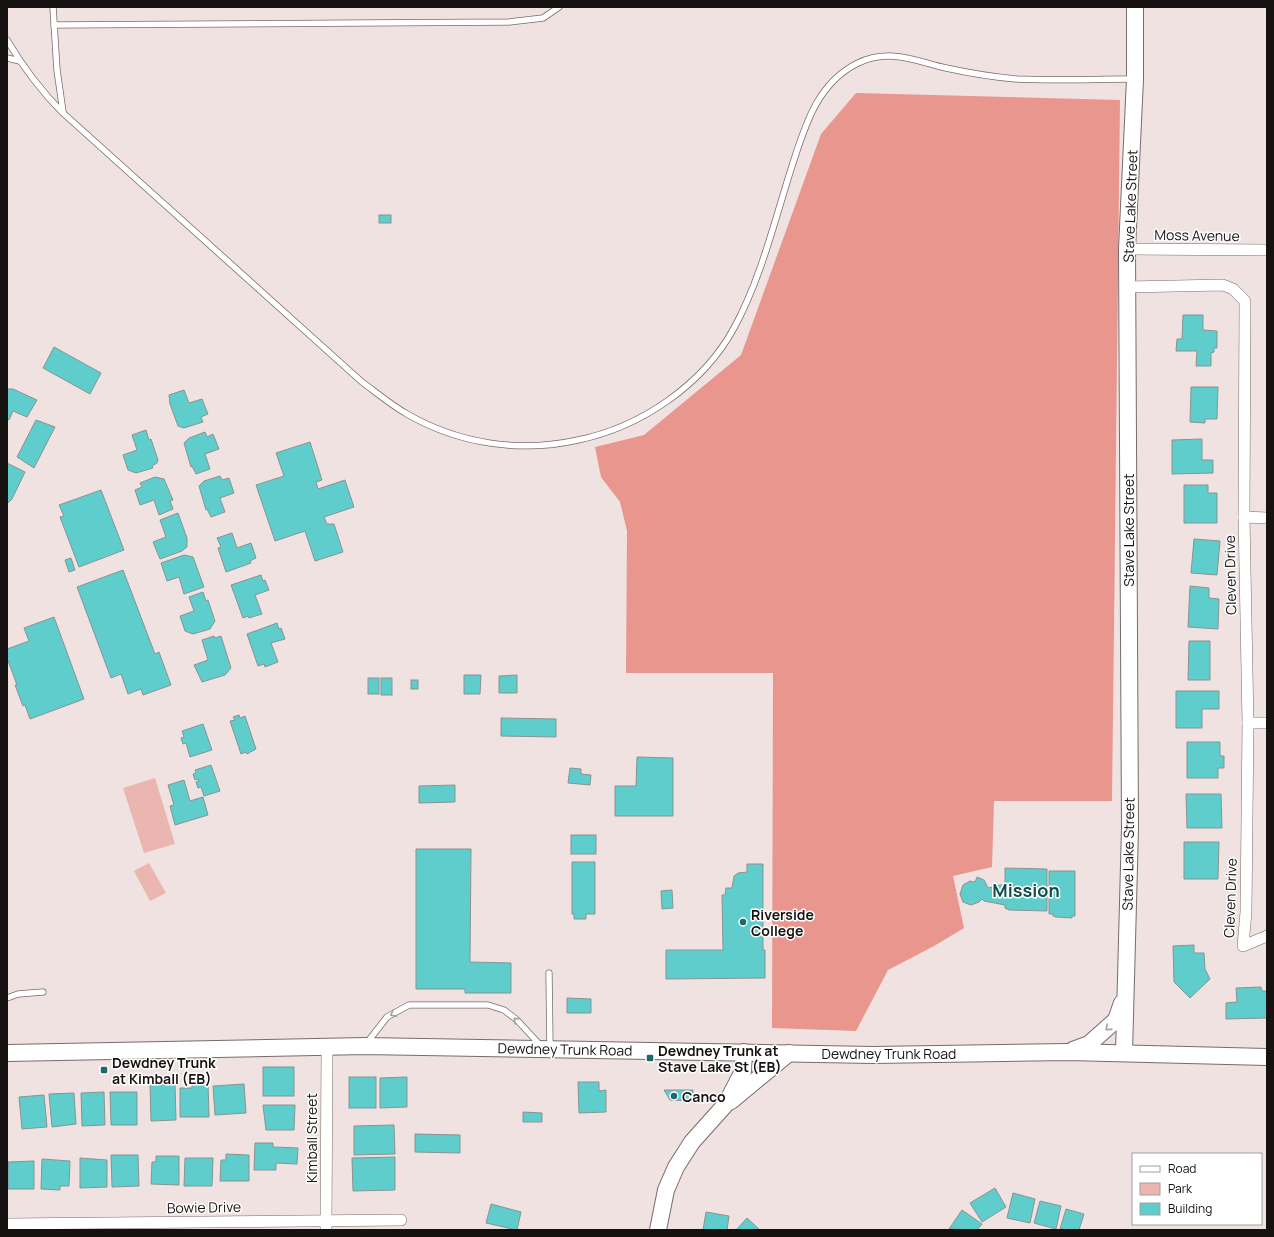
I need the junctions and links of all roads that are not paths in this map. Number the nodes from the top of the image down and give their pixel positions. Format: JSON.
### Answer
{"nodes":[{"id":1,"x":53,"y":7,"type":"edge"},
{"id":2,"x":559,"y":7,"type":"edge"},
{"id":3,"x":1135,"y":7,"type":"edge"},
{"id":4,"x":54,"y":25,"type":"junction"},
{"id":5,"x":7,"y":40,"type":"edge"},
{"id":6,"x":7,"y":58,"type":"edge"},
{"id":7,"x":20,"y":61,"type":"junction"},
{"id":8,"x":1135,"y":79,"type":"junction"},
{"id":9,"x":63,"y":113,"type":"junction"},
{"id":10,"x":1127,"y":249,"type":"junction"},
{"id":11,"x":1267,"y":250,"type":"edge"},
{"id":12,"x":1128,"y":287,"type":"junction"},
{"id":13,"x":1244,"y":517,"type":"junction"},
{"id":14,"x":1267,"y":518,"type":"edge"},
{"id":15,"x":1248,"y":723,"type":"junction"},
{"id":16,"x":1267,"y":723,"type":"edge"},
{"id":17,"x":1267,"y":936,"type":"edge"},
{"id":18,"x":549,"y":973,"type":"dead end"},
{"id":19,"x":42,"y":992,"type":"dead end"},
{"id":20,"x":1125,"y":994,"type":"junction"},
{"id":21,"x":7,"y":998,"type":"edge"},
{"id":22,"x":327,"y":1046,"type":"junction"},
{"id":23,"x":365,"y":1046,"type":"junction"},
{"id":24,"x":547,"y":1048,"type":"junction"},
{"id":25,"x":744,"y":1052,"type":"junction"},
{"id":26,"x":1068,"y":1052,"type":"junction"},
{"id":27,"x":7,"y":1053,"type":"edge"},
{"id":28,"x":789,"y":1053,"type":"junction"},
{"id":29,"x":1124,"y":1053,"type":"junction"},
{"id":30,"x":1267,"y":1057,"type":"edge"},
{"id":31,"x":726,"y":1104,"type":"junction"},
{"id":32,"x":400,"y":1220,"type":"dead end"},
{"id":33,"x":7,"y":1224,"type":"edge"},
{"id":34,"x":326,"y":1225,"type":"edge"},
{"id":35,"x":658,"y":1230,"type":"edge"}],
"edges":[{"from":1,"to":4,"type":"lane"},
{"from":2,"to":4,"type":"lane"},
{"from":3,"to":8,"type":"main road","name":"Stave Lake Street"},
{"from":4,"to":9,"type":"lane"},
{"from":5,"to":7,"type":"lane"},
{"from":6,"to":7,"type":"lane"},
{"from":7,"to":9,"type":"lane"},
{"from":8,"to":9,"type":"lane"},
{"from":8,"to":10,"type":"main road","name":"Stave Lake Street"},
{"from":10,"to":11,"type":"street","name":"Moss Avenue"},
{"from":10,"to":12,"type":"main road","name":"Stave Lake Street"},
{"from":12,"to":13,"type":"street","name":"Cleven Drive"},
{"from":12,"to":20,"type":"main road","name":"Stave Lake Street"},
{"from":13,"to":14,"type":"street"},
{"from":13,"to":15,"type":"street","name":"Cleven Drive"},
{"from":15,"to":16,"type":"street"},
{"from":15,"to":17,"type":"street","name":"Cleven Drive"},
{"from":18,"to":24,"type":"lane"},
{"from":19,"to":21,"type":"lane"},
{"from":20,"to":26,"type":"main road","one_way":true},
{"from":20,"to":29,"type":"main road","name":"Stave Lake Street"},
{"from":22,"to":23,"type":"main road","name":"Dewdney Trunk Road"},
{"from":22,"to":27,"type":"main road","name":"Dewdney Trunk Road"},
{"from":22,"to":34,"type":"street","name":"Kimball Street"},
{"from":23,"to":24,"type":"main road","name":"Dewdney Trunk Road"},
{"from":24,"to":23,"type":"lane","one_way":true},
{"from":24,"to":25,"type":"main road","name":"Dewdney Trunk Road"},
{"from":25,"to":28,"type":"main road","name":"Dewdney Trunk Road"},
{"from":25,"to":31,"type":"main road"},
{"from":26,"to":28,"type":"main road","name":"Dewdney Trunk Road"},
{"from":26,"to":29,"type":"main road","name":"Dewdney Trunk Road"},
{"from":28,"to":31,"type":"main road"},
{"from":29,"to":30,"type":"main road","name":"Dewdney Trunk Road"},
{"from":31,"to":35,"type":"main road"},
{"from":32,"to":34,"type":"street","name":"Bowie Drive"},
{"from":33,"to":34,"type":"street","name":"Bowie Drive"}]}
